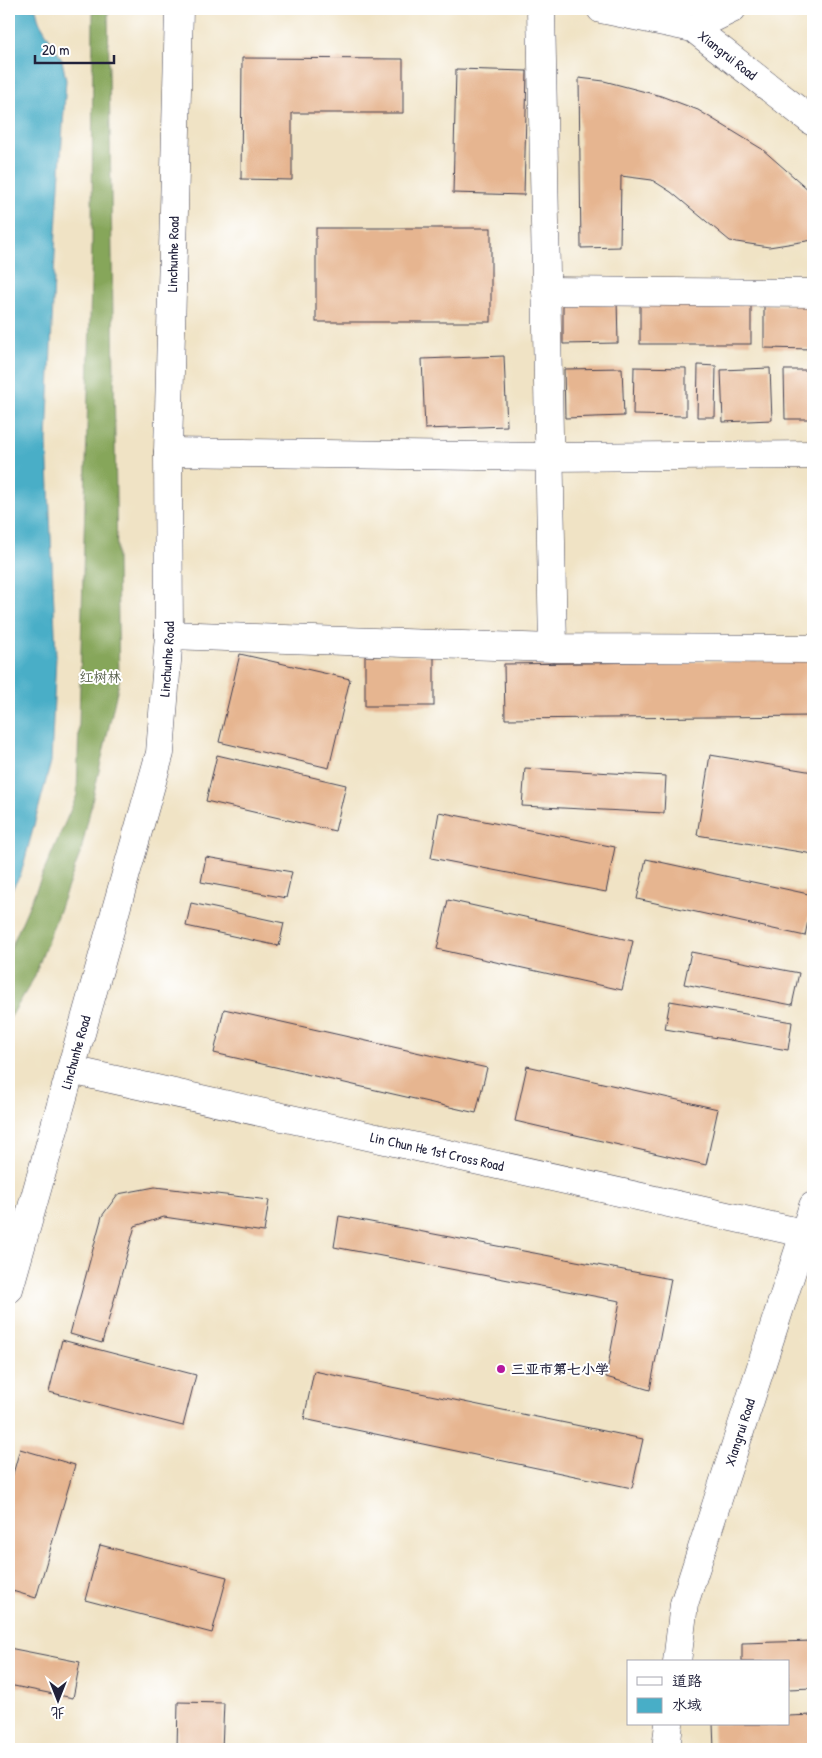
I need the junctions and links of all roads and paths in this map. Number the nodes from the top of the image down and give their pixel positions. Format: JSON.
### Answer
{"nodes":[{"id":1,"x":179,"y":9,"type":"edge"},
{"id":2,"x":541,"y":9,"type":"edge"},
{"id":3,"x":600,"y":9,"type":"edge"},
{"id":4,"x":732,"y":9,"type":"edge"},
{"id":5,"x":693,"y":28,"type":"junction"},
{"id":6,"x":813,"y":122,"type":"edge"},
{"id":7,"x":546,"y":292,"type":"junction"},
{"id":8,"x":813,"y":293,"type":"edge"},
{"id":9,"x":168,"y":452,"type":"junction"},
{"id":10,"x":813,"y":455,"type":"edge"},
{"id":11,"x":549,"y":457,"type":"junction"},
{"id":12,"x":169,"y":635,"type":"junction"},
{"id":13,"x":553,"y":648,"type":"junction"},
{"id":14,"x":813,"y":649,"type":"edge"},
{"id":15,"x":71,"y":1070,"type":"junction"},
{"id":16,"x":813,"y":1206,"type":"edge"},
{"id":17,"x":803,"y":1233,"type":"junction"},
{"id":18,"x":9,"y":1289,"type":"edge"},
{"id":19,"x":677,"y":1660,"type":"edge"},
{"id":20,"x":669,"y":1726,"type":"edge"},
{"id":21,"x":666,"y":1749,"type":"edge"}],
"edges":[{"from":1,"to":9,"type":"street","name":"Linchunhe Road"},
{"from":2,"to":7,"type":"street"},
{"from":3,"to":5,"type":"street","name":"Xiangrui Road"},
{"from":4,"to":5,"type":"street"},
{"from":5,"to":6,"type":"street","name":"Xiangrui Road"},
{"from":7,"to":8,"type":"street"},
{"from":7,"to":11,"type":"street"},
{"from":9,"to":11,"type":"street"},
{"from":9,"to":12,"type":"street","name":"Linchunhe Road"},
{"from":10,"to":11,"type":"street"},
{"from":11,"to":13,"type":"street"},
{"from":12,"to":13,"type":"street"},
{"from":12,"to":15,"type":"street","name":"Linchunhe Road"},
{"from":13,"to":14,"type":"street"},
{"from":15,"to":17,"type":"street","name":"Lin Chun He 1st Cross Road"},
{"from":15,"to":18,"type":"street","name":"Linchunhe Road"},
{"from":16,"to":17,"type":"street","name":"Xiangrui Road"},
{"from":17,"to":19,"type":"street","name":"Xiangrui Road"},
{"from":20,"to":21,"type":"street"}]}
